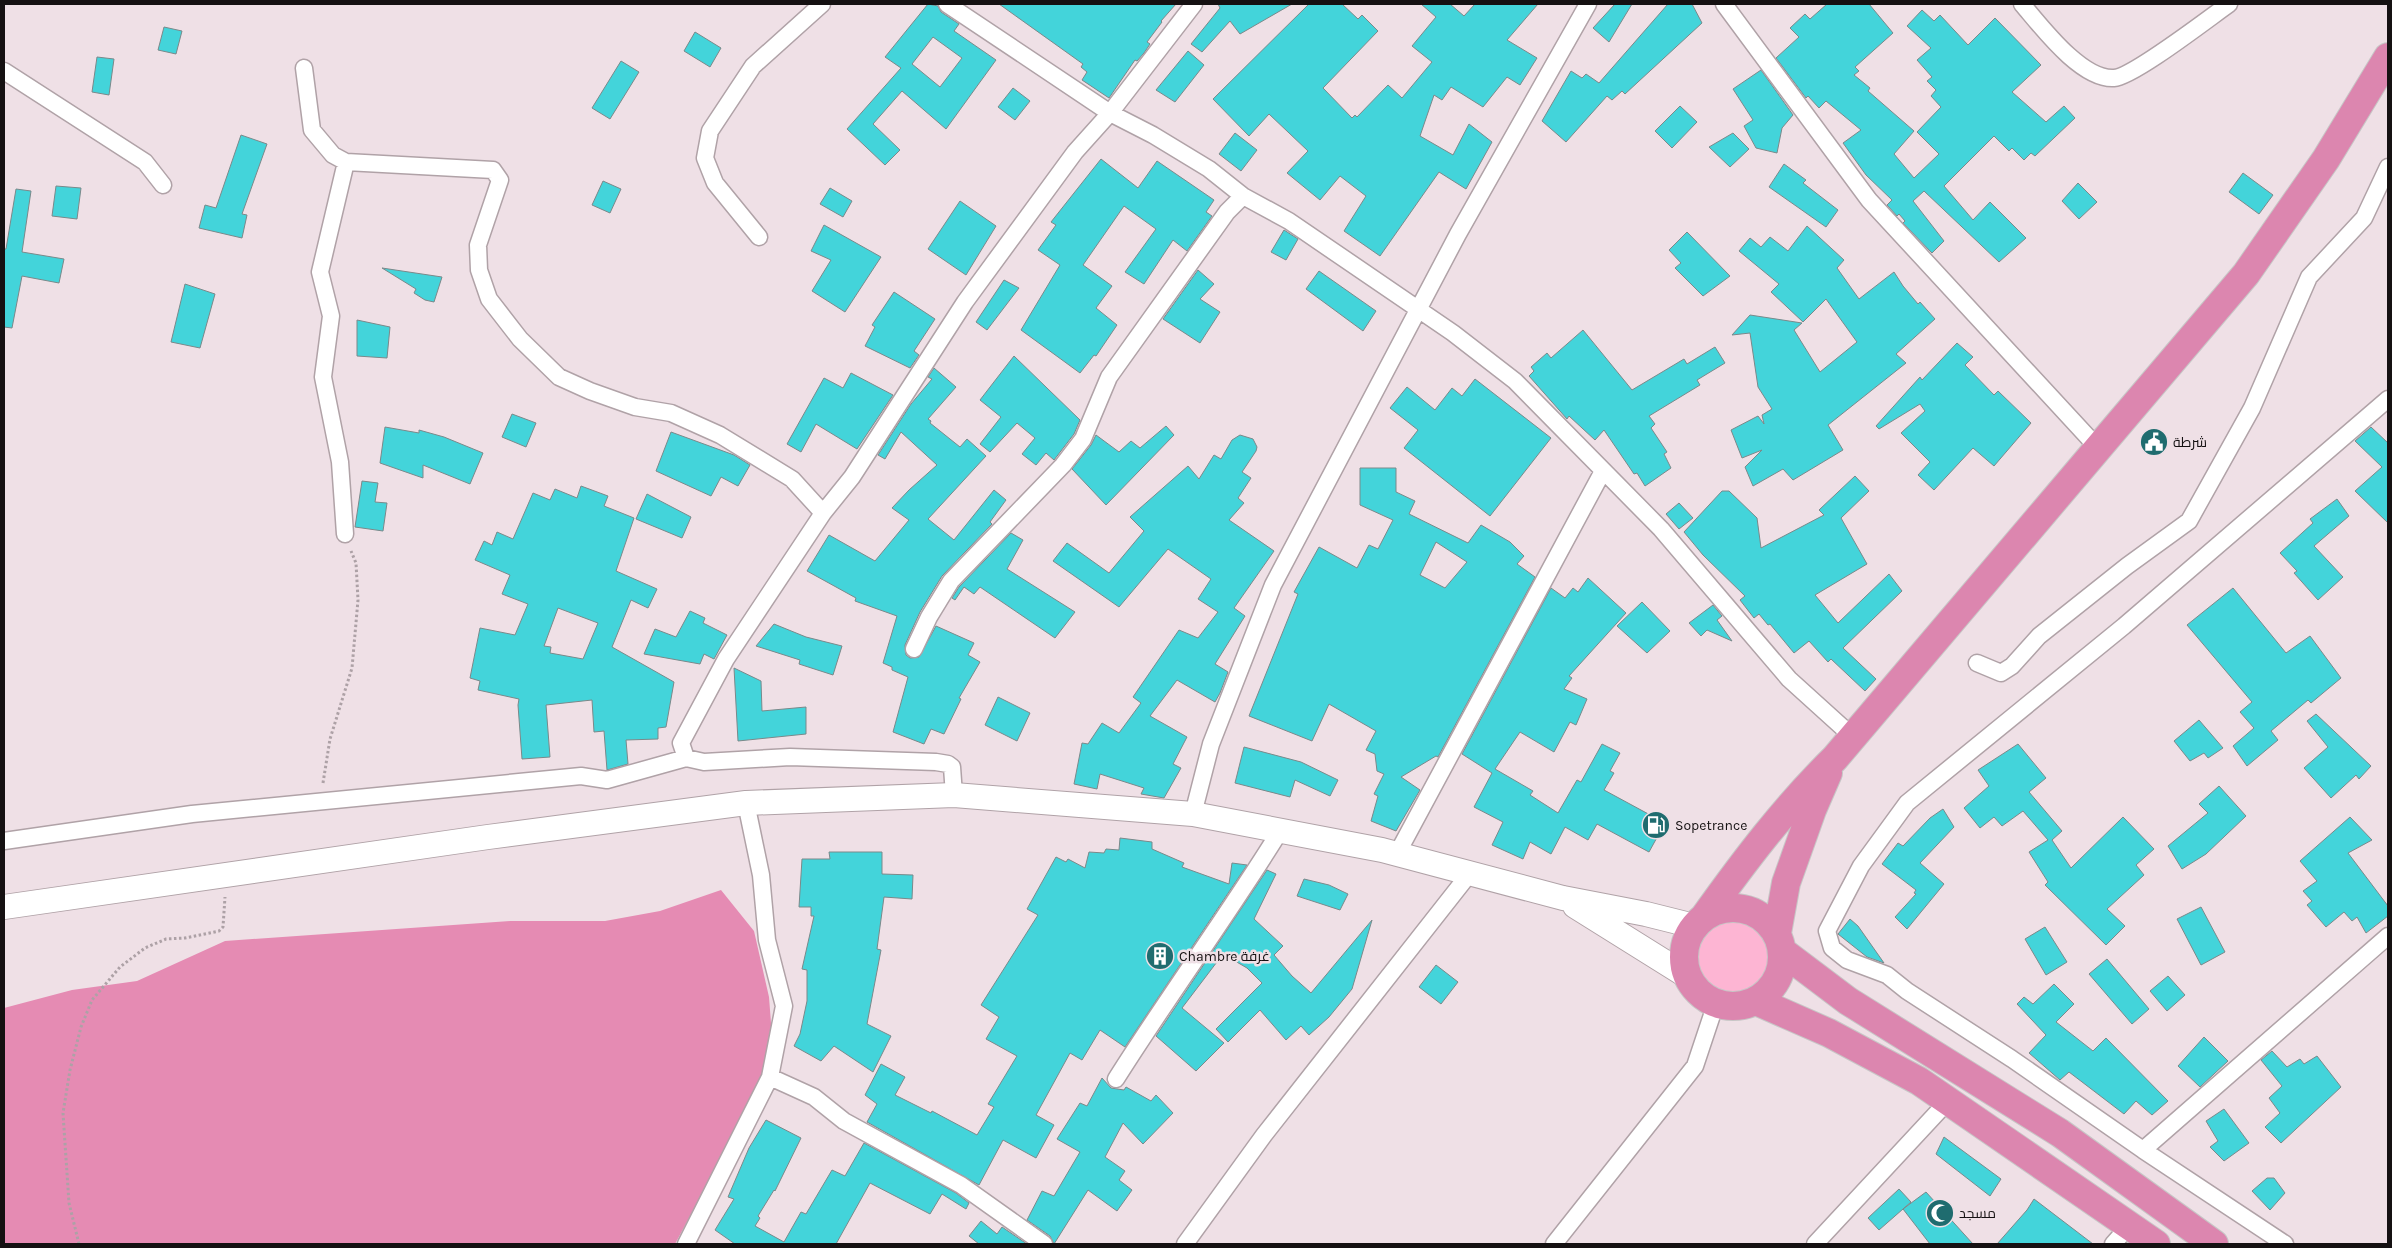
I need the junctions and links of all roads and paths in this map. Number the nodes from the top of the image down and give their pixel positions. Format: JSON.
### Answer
{"nodes":[{"id":1,"x":822,"y":4,"type":"edge"},
{"id":2,"x":947,"y":4,"type":"edge"},
{"id":3,"x":1194,"y":4,"type":"edge"},
{"id":4,"x":1588,"y":4,"type":"edge"},
{"id":5,"x":1724,"y":4,"type":"edge"},
{"id":6,"x":2022,"y":4,"type":"edge"},
{"id":7,"x":2229,"y":4,"type":"edge"},
{"id":8,"x":2388,"y":57,"type":"edge"},
{"id":9,"x":304,"y":68,"type":"dead end"},
{"id":10,"x":4,"y":71,"type":"edge"},
{"id":11,"x":1110,"y":113,"type":"junction"},
{"id":12,"x":346,"y":162,"type":"junction"},
{"id":13,"x":2388,"y":167,"type":"edge"},
{"id":14,"x":163,"y":185,"type":"dead end"},
{"id":15,"x":1243,"y":196,"type":"junction"},
{"id":16,"x":759,"y":237,"type":"dead end"},
{"id":17,"x":1418,"y":310,"type":"junction"},
{"id":18,"x":2388,"y":399,"type":"edge"},
{"id":19,"x":2098,"y":448,"type":"junction"},
{"id":20,"x":1603,"y":471,"type":"junction"},
{"id":21,"x":824,"y":513,"type":"junction"},
{"id":22,"x":344,"y":534,"type":"joint"},
{"id":23,"x":914,"y":649,"type":"dead end"},
{"id":24,"x":1977,"y":663,"type":"dead end"},
{"id":25,"x":1852,"y":736,"type":"junction"},
{"id":26,"x":686,"y":758,"type":"junction"},
{"id":27,"x":1835,"y":758,"type":"junction"},
{"id":28,"x":954,"y":795,"type":"junction"},
{"id":29,"x":320,"y":800,"type":"junction"},
{"id":30,"x":746,"y":803,"type":"junction"},
{"id":31,"x":1193,"y":814,"type":"junction"},
{"id":32,"x":1280,"y":831,"type":"junction"},
{"id":33,"x":4,"y":841,"type":"edge"},
{"id":34,"x":1397,"y":854,"type":"junction"},
{"id":35,"x":1470,"y":873,"type":"junction"},
{"id":36,"x":225,"y":875,"type":"junction"},
{"id":37,"x":1563,"y":898,"type":"junction"},
{"id":38,"x":4,"y":907,"type":"edge"},
{"id":39,"x":1700,"y":921,"type":"junction"},
{"id":40,"x":2388,"y":936,"type":"edge"},
{"id":41,"x":1780,"y":942,"type":"junction"},
{"id":42,"x":1687,"y":976,"type":"junction"},
{"id":43,"x":1756,"y":1001,"type":"junction"},
{"id":44,"x":1716,"y":1003,"type":"junction"},
{"id":45,"x":770,"y":1078,"type":"junction"},
{"id":46,"x":1116,"y":1079,"type":"dead end"},
{"id":47,"x":1948,"y":1101,"type":"junction"},
{"id":48,"x":2143,"y":1150,"type":"junction"},
{"id":49,"x":2121,"y":1235,"type":"edge"},
{"id":50,"x":79,"y":1244,"type":"edge"},
{"id":51,"x":686,"y":1244,"type":"edge"},
{"id":52,"x":1044,"y":1244,"type":"edge"},
{"id":53,"x":1185,"y":1244,"type":"edge"},
{"id":54,"x":1554,"y":1244,"type":"edge"},
{"id":55,"x":1815,"y":1244,"type":"edge"},
{"id":56,"x":2156,"y":1244,"type":"edge"},
{"id":57,"x":2214,"y":1244,"type":"edge"},
{"id":58,"x":2285,"y":1244,"type":"edge"}],
"edges":[{"from":1,"to":16,"type":"street"},
{"from":2,"to":11,"type":"street"},
{"from":3,"to":11,"type":"street"},
{"from":4,"to":17,"type":"street"},
{"from":5,"to":19,"type":"street"},
{"from":6,"to":7,"type":"street"},
{"from":8,"to":19,"type":"highway"},
{"from":9,"to":12,"type":"street"},
{"from":10,"to":14,"type":"street"},
{"from":11,"to":15,"type":"street"},
{"from":11,"to":21,"type":"street"},
{"from":12,"to":21,"type":"street"},
{"from":12,"to":22,"type":"street"},
{"from":13,"to":24,"type":"street"},
{"from":15,"to":17,"type":"street"},
{"from":15,"to":23,"type":"street"},
{"from":17,"to":20,"type":"street"},
{"from":17,"to":31,"type":"street"},
{"from":18,"to":48,"type":"street"},
{"from":19,"to":25,"type":"highway"},
{"from":20,"to":25,"type":"street"},
{"from":20,"to":34,"type":"street"},
{"from":21,"to":26,"type":"street"},
{"from":22,"to":29,"type":"path"},
{"from":25,"to":27,"type":"highway"},
{"from":26,"to":28,"type":"street"},
{"from":26,"to":29,"type":"street"},
{"from":27,"to":39,"type":"highway"},
{"from":27,"to":41,"type":"highway"},
{"from":28,"to":30,"type":"main road"},
{"from":28,"to":31,"type":"main road"},
{"from":29,"to":33,"type":"street"},
{"from":30,"to":36,"type":"main road"},
{"from":30,"to":45,"type":"street"},
{"from":31,"to":32,"type":"main road"},
{"from":32,"to":34,"type":"main road"},
{"from":32,"to":46,"type":"street"},
{"from":34,"to":35,"type":"main road"},
{"from":35,"to":37,"type":"main road"},
{"from":35,"to":53,"type":"street"},
{"from":36,"to":38,"type":"main road"},
{"from":36,"to":50,"type":"path"},
{"from":37,"to":39,"type":"main road"},
{"from":37,"to":42,"type":"main road"},
{"from":39,"to":41,"type":"highway"},
{"from":39,"to":42,"type":"highway"},
{"from":40,"to":48,"type":"street"},
{"from":41,"to":43,"type":"highway"},
{"from":41,"to":57,"type":"highway"},
{"from":42,"to":44,"type":"highway"},
{"from":43,"to":44,"type":"highway"},
{"from":43,"to":47,"type":"highway"},
{"from":44,"to":54,"type":"street"},
{"from":45,"to":51,"type":"street"},
{"from":45,"to":52,"type":"street"},
{"from":47,"to":49,"type":"highway"},
{"from":47,"to":55,"type":"street"},
{"from":48,"to":58,"type":"street"},
{"from":49,"to":56,"type":"highway"}]}
